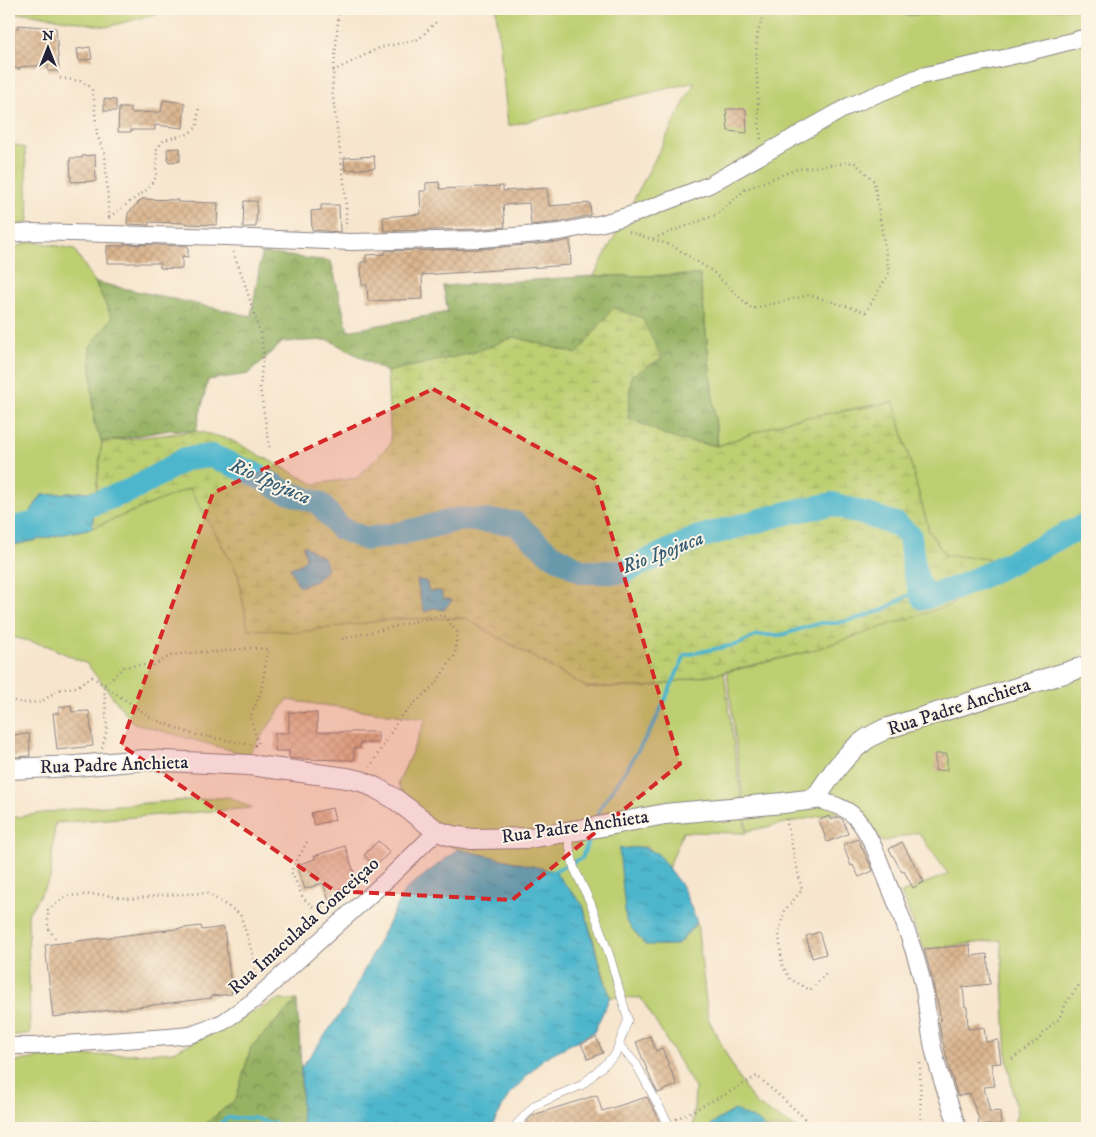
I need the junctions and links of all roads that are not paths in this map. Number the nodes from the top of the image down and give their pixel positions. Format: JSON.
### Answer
{"nodes":[{"id":1,"x":1087,"y":37,"type":"edge"},
{"id":2,"x":9,"y":234,"type":"edge"},
{"id":3,"x":1087,"y":666,"type":"edge"},
{"id":4,"x":9,"y":769,"type":"edge"},
{"id":5,"x":815,"y":799,"type":"junction"},
{"id":6,"x":584,"y":829,"type":"junction"},
{"id":7,"x":437,"y":831,"type":"junction"},
{"id":8,"x":619,"y":1045,"type":"junction"},
{"id":9,"x":9,"y":1046,"type":"edge"},
{"id":10,"x":668,"y":1126,"type":"edge"},
{"id":11,"x":513,"y":1128,"type":"edge"},
{"id":12,"x":958,"y":1128,"type":"edge"}],
"edges":[{"from":1,"to":2,"type":"street"},
{"from":3,"to":5,"type":"street","name":"Rua Padre Anchieta"},
{"from":4,"to":7,"type":"street","name":"Rua Padre Anchieta"},
{"from":5,"to":6,"type":"street","name":"Rua Padre Anchieta"},
{"from":5,"to":12,"type":"street"},
{"from":6,"to":7,"type":"street","name":"Rua Padre Anchieta"},
{"from":6,"to":8,"type":"lane"},
{"from":7,"to":9,"type":"street","name":"Rua Imaculada Conceiçao"},
{"from":8,"to":10,"type":"lane"},
{"from":8,"to":11,"type":"lane"}]}
